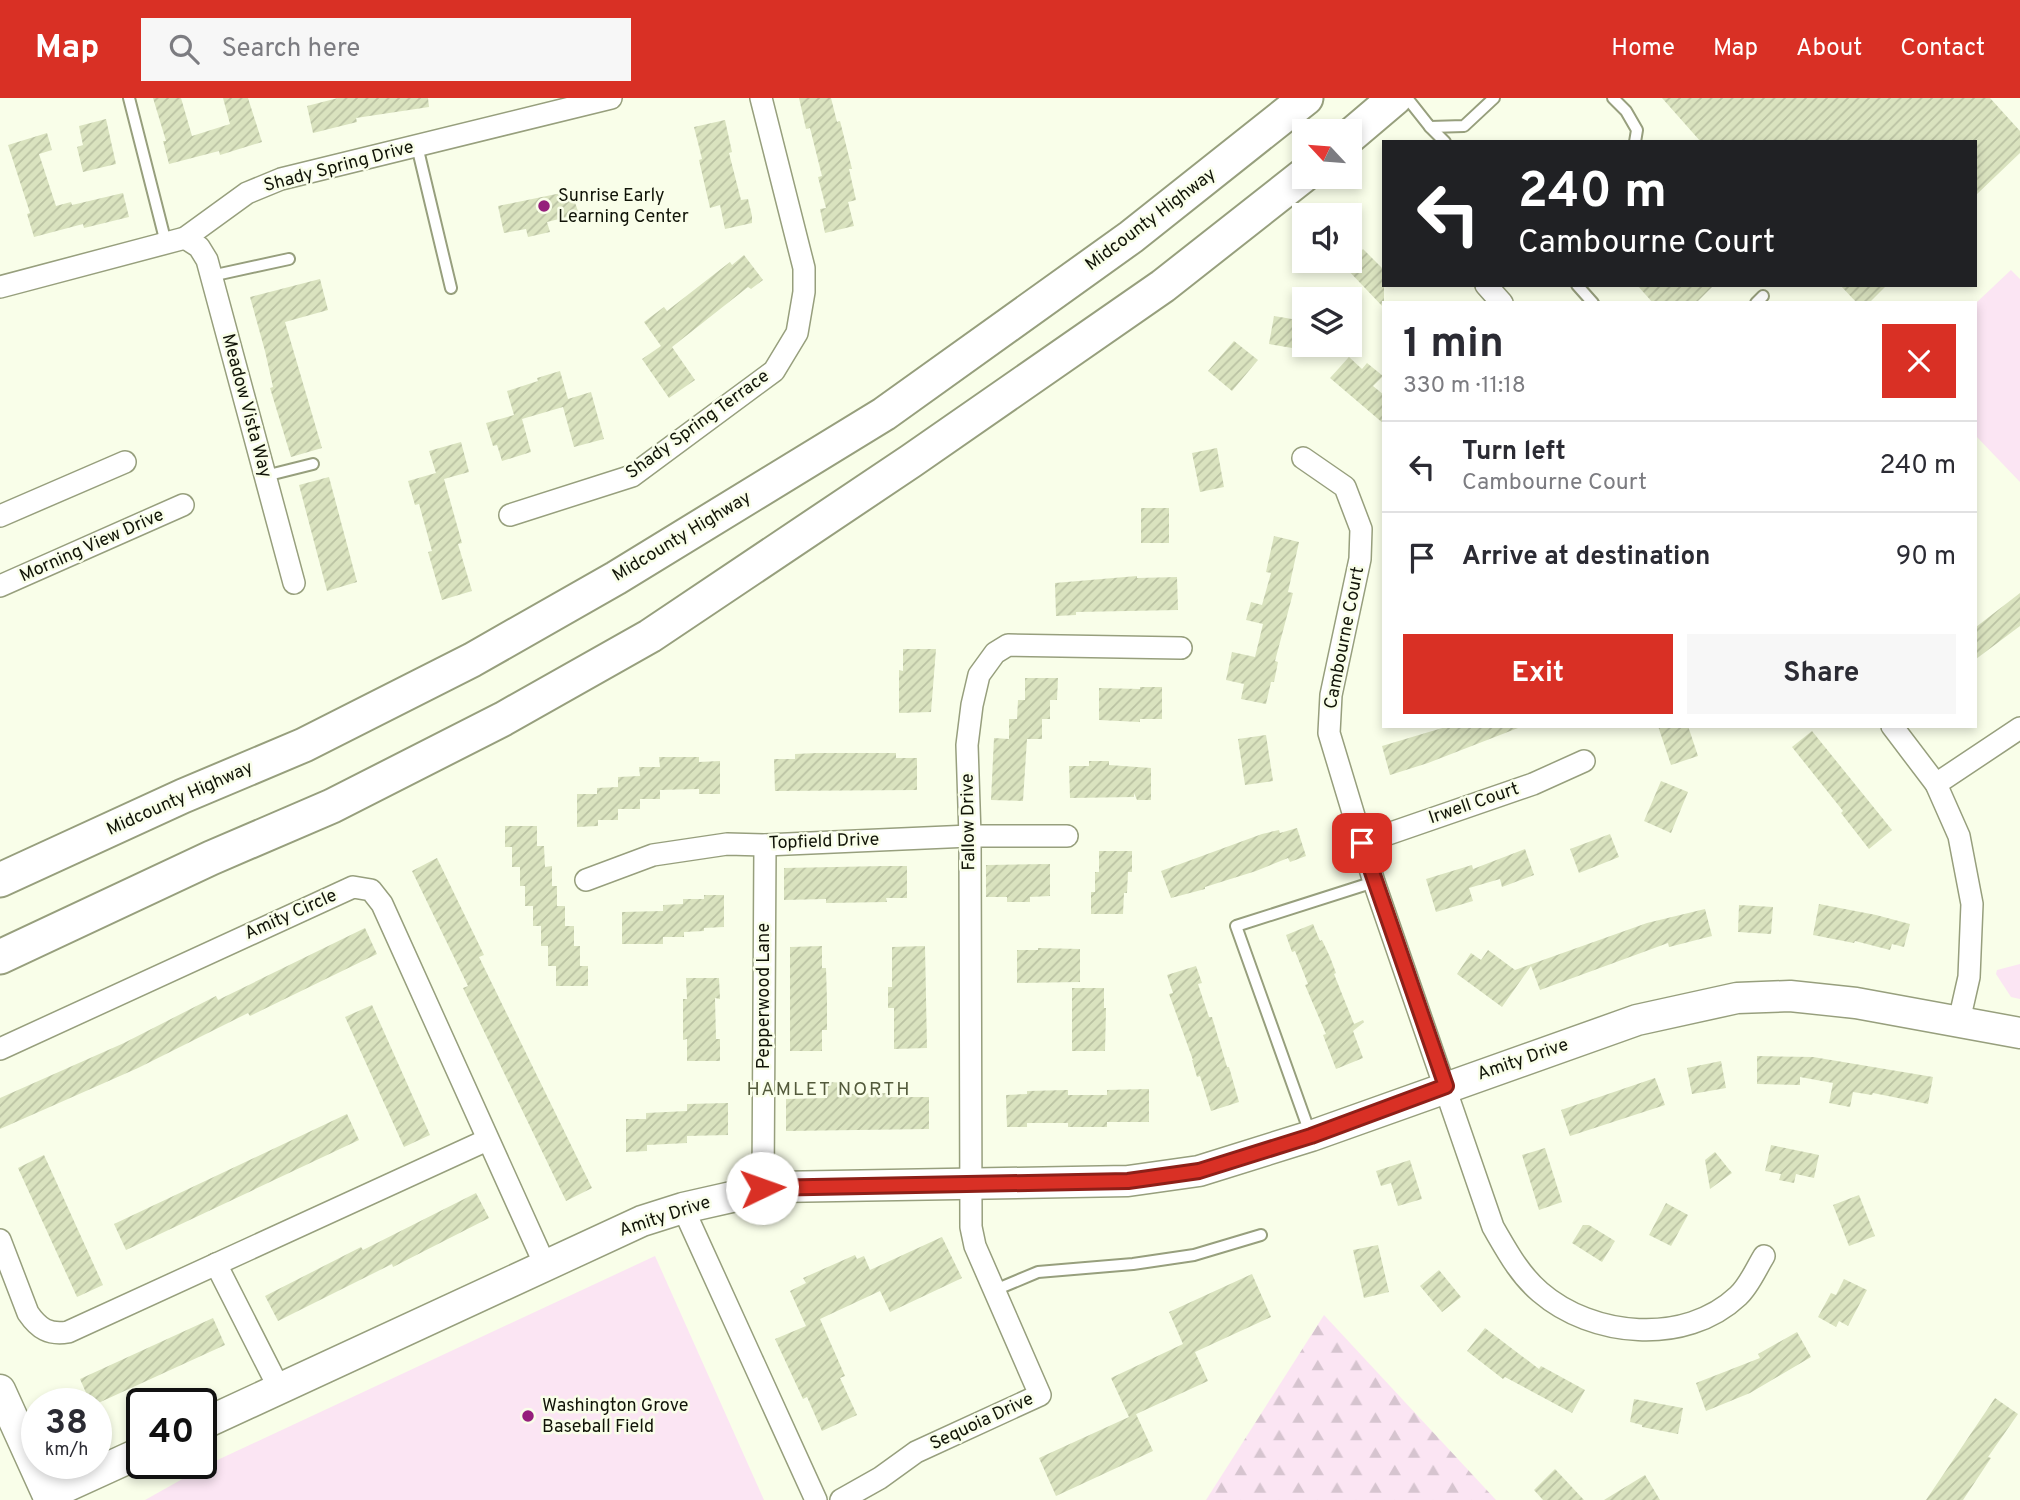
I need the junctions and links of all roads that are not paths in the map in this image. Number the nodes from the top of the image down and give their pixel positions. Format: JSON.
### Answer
{"nodes":[{"id":1,"x":129,"y":98,"type":"edge"},
{"id":2,"x":611,"y":98,"type":"edge"},
{"id":3,"x":761,"y":98,"type":"edge"},
{"id":4,"x":1307,"y":98,"type":"edge"},
{"id":5,"x":1395,"y":98,"type":"edge"},
{"id":6,"x":1407,"y":98,"type":"edge"},
{"id":7,"x":1494,"y":98,"type":"edge"},
{"id":8,"x":587,"y":101,"type":"edge"},
{"id":9,"x":1617,"y":102,"type":"edge"},
{"id":10,"x":1362,"y":126,"type":"edge"},
{"id":11,"x":1430,"y":127,"type":"junction"},
{"id":12,"x":1443,"y":140,"type":"edge"},
{"id":13,"x":1635,"y":140,"type":"edge"},
{"id":14,"x":417,"y":146,"type":"junction"},
{"id":15,"x":1292,"y":184,"type":"edge"},
{"id":16,"x":175,"y":241,"type":"junction"},
{"id":17,"x":289,"y":259,"type":"dead end"},
{"id":18,"x":211,"y":276,"type":"junction"},
{"id":19,"x":0,"y":287,"type":"edge"},
{"id":20,"x":1488,"y":287,"type":"edge"},
{"id":21,"x":1579,"y":287,"type":"edge"},
{"id":22,"x":451,"y":288,"type":"dead end"},
{"id":23,"x":1500,"y":301,"type":"edge"},
{"id":24,"x":1591,"y":301,"type":"edge"},
{"id":25,"x":1303,"y":458,"type":"dead end"},
{"id":26,"x":125,"y":462,"type":"dead end"},
{"id":27,"x":313,"y":464,"type":"dead end"},
{"id":28,"x":265,"y":476,"type":"junction"},
{"id":29,"x":183,"y":505,"type":"dead end"},
{"id":30,"x":510,"y":515,"type":"dead end"},
{"id":31,"x":0,"y":516,"type":"edge"},
{"id":32,"x":294,"y":583,"type":"dead end"},
{"id":33,"x":0,"y":586,"type":"edge"},
{"id":34,"x":1181,"y":648,"type":"dead end"},
{"id":35,"x":1894,"y":728,"type":"edge"},
{"id":36,"x":2020,"y":728,"type":"edge"},
{"id":37,"x":1584,"y":761,"type":"dead end"},
{"id":38,"x":1936,"y":784,"type":"junction"},
{"id":39,"x":970,"y":836,"type":"junction"},
{"id":40,"x":1067,"y":836,"type":"dead end"},
{"id":41,"x":1362,"y":843,"type":"junction"},
{"id":42,"x":765,"y":845,"type":"junction"},
{"id":43,"x":0,"y":880,"type":"edge"},
{"id":44,"x":586,"y":880,"type":"dead end"},
{"id":45,"x":1374,"y":883,"type":"junction"},
{"id":46,"x":0,"y":957,"type":"edge"},
{"id":47,"x":1959,"y":1021,"type":"junction"},
{"id":48,"x":2020,"y":1033,"type":"edge"},
{"id":49,"x":0,"y":1049,"type":"edge"},
{"id":50,"x":1446,"y":1086,"type":"junction"},
{"id":51,"x":1311,"y":1136,"type":"junction"},
{"id":52,"x":487,"y":1140,"type":"junction"},
{"id":53,"x":972,"y":1185,"type":"junction"},
{"id":54,"x":762,"y":1188,"type":"junction"},
{"id":55,"x":683,"y":1208,"type":"junction"},
{"id":56,"x":1261,"y":1235,"type":"dead end"},
{"id":57,"x":0,"y":1240,"type":"edge"},
{"id":58,"x":1764,"y":1256,"type":"dead end"},
{"id":59,"x":216,"y":1264,"type":"junction"},
{"id":60,"x":545,"y":1265,"type":"junction"},
{"id":61,"x":995,"y":1290,"type":"junction"},
{"id":62,"x":0,"y":1390,"type":"edge"},
{"id":63,"x":280,"y":1390,"type":"junction"},
{"id":64,"x":217,"y":1418,"type":"edge"},
{"id":65,"x":126,"y":1460,"type":"edge"},
{"id":66,"x":49,"y":1497,"type":"edge"},
{"id":67,"x":816,"y":1500,"type":"edge"},
{"id":68,"x":841,"y":1500,"type":"edge"}],
"edges":[{"from":1,"to":16,"type":"lane"},
{"from":2,"to":8,"type":"street","name":"Shady Spring Drive"},
{"from":3,"to":30,"type":"street","name":"Shady Spring Terrace"},
{"from":4,"to":43,"type":"main road","name":"Midcounty Highway"},
{"from":5,"to":10,"type":"main road"},
{"from":6,"to":11,"type":"lane"},
{"from":7,"to":11,"type":"lane"},
{"from":8,"to":14,"type":"street","name":"Shady Spring Drive"},
{"from":9,"to":13,"type":"lane"},
{"from":11,"to":12,"type":"lane"},
{"from":14,"to":16,"type":"street","name":"Shady Spring Drive"},
{"from":14,"to":22,"type":"lane"},
{"from":15,"to":46,"type":"main road"},
{"from":16,"to":18,"type":"street","name":"Meadow Vista Way"},
{"from":16,"to":19,"type":"street","name":"Shady Spring Drive"},
{"from":17,"to":18,"type":"lane"},
{"from":18,"to":28,"type":"street","name":"Meadow Vista Way"},
{"from":20,"to":23,"type":"street"},
{"from":21,"to":24,"type":"lane"},
{"from":25,"to":41,"type":"street","name":"Cambourne Court"},
{"from":26,"to":31,"type":"street"},
{"from":27,"to":28,"type":"lane"},
{"from":28,"to":32,"type":"street","name":"Meadow Vista Way"},
{"from":29,"to":33,"type":"street","name":"Morning View Drive"},
{"from":34,"to":39,"type":"street","name":"Fallow Drive"},
{"from":35,"to":38,"type":"street"},
{"from":36,"to":38,"type":"street"},
{"from":37,"to":41,"type":"street","name":"Irwell Court"},
{"from":38,"to":47,"type":"street"},
{"from":39,"to":40,"type":"street","name":"Topfield Drive"},
{"from":39,"to":42,"type":"street","name":"Topfield Drive"},
{"from":39,"to":53,"type":"street","name":"Fallow Drive"},
{"from":41,"to":45,"type":"street","name":"Cambourne Court"},
{"from":42,"to":44,"type":"street","name":"Topfield Drive"},
{"from":42,"to":54,"type":"street","name":"Pepperwood Lane"},
{"from":45,"to":50,"type":"street","name":"Cambourne Court"},
{"from":45,"to":51,"type":"lane"},
{"from":47,"to":48,"type":"street","name":"Amity Drive"},
{"from":47,"to":50,"type":"street","name":"Amity Drive"},
{"from":49,"to":52,"type":"street","name":"Amity Circle"},
{"from":50,"to":51,"type":"street","name":"Amity Drive"},
{"from":50,"to":58,"type":"street","name":"Cambourne Court"},
{"from":51,"to":53,"type":"street","name":"Amity Drive"},
{"from":52,"to":59,"type":"street"},
{"from":52,"to":60,"type":"street","name":"Amity Circle"},
{"from":53,"to":54,"type":"street","name":"Amity Drive"},
{"from":53,"to":61,"type":"street","name":"Sequoia Drive"},
{"from":54,"to":55,"type":"street","name":"Amity Drive"},
{"from":55,"to":60,"type":"street","name":"Amity Drive"},
{"from":55,"to":67,"type":"street"},
{"from":56,"to":61,"type":"lane"},
{"from":57,"to":59,"type":"street"},
{"from":59,"to":63,"type":"street"},
{"from":60,"to":63,"type":"street","name":"Amity Drive"},
{"from":61,"to":68,"type":"street","name":"Sequoia Drive"},
{"from":62,"to":66,"type":"street"},
{"from":63,"to":64,"type":"street","name":"Amity Drive"},
{"from":65,"to":66,"type":"street"}]}
